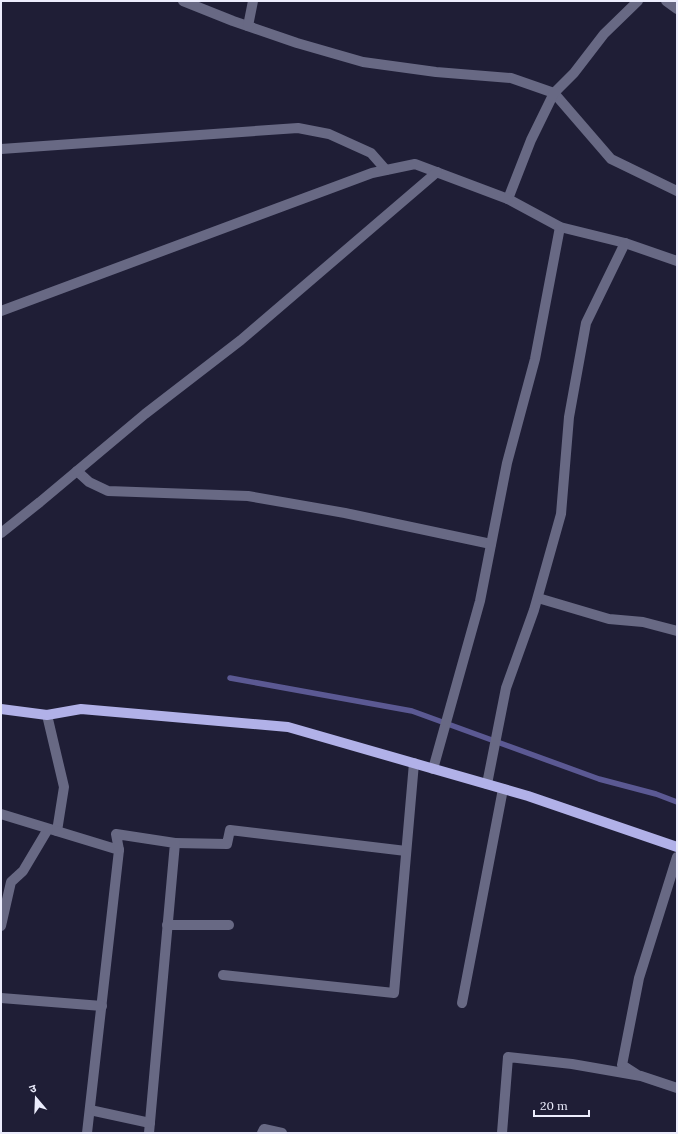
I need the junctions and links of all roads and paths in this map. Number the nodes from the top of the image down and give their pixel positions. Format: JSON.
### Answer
{"nodes":[{"id":1,"x":183,"y":1,"type":"edge"},
{"id":2,"x":253,"y":1,"type":"edge"},
{"id":3,"x":638,"y":1,"type":"edge"},
{"id":4,"x":666,"y":1,"type":"edge"},
{"id":5,"x":677,"y":9,"type":"edge"},
{"id":6,"x":248,"y":26,"type":"junction"},
{"id":7,"x":554,"y":93,"type":"junction"},
{"id":8,"x":1,"y":148,"type":"edge"},
{"id":9,"x":386,"y":170,"type":"junction"},
{"id":10,"x":436,"y":172,"type":"junction"},
{"id":11,"x":677,"y":191,"type":"edge"},
{"id":12,"x":508,"y":200,"type":"junction"},
{"id":13,"x":560,"y":227,"type":"junction"},
{"id":14,"x":625,"y":243,"type":"junction"},
{"id":15,"x":677,"y":261,"type":"edge"},
{"id":16,"x":1,"y":311,"type":"edge"},
{"id":17,"x":77,"y":471,"type":"junction"},
{"id":18,"x":1,"y":532,"type":"edge"},
{"id":19,"x":491,"y":544,"type":"junction"},
{"id":20,"x":538,"y":598,"type":"junction"},
{"id":21,"x":677,"y":631,"type":"edge"},
{"id":22,"x":1,"y":709,"type":"edge"},
{"id":23,"x":47,"y":715,"type":"junction"},
{"id":24,"x":414,"y":763,"type":"junction"},
{"id":25,"x":433,"y":769,"type":"junction"},
{"id":26,"x":487,"y":784,"type":"junction"},
{"id":27,"x":503,"y":789,"type":"junction"},
{"id":28,"x":1,"y":814,"type":"edge"},
{"id":29,"x":53,"y":830,"type":"junction"},
{"id":30,"x":175,"y":843,"type":"junction"},
{"id":31,"x":677,"y":847,"type":"edge"},
{"id":32,"x":119,"y":850,"type":"junction"},
{"id":33,"x":406,"y":851,"type":"junction"},
{"id":34,"x":677,"y":857,"type":"edge"},
{"id":35,"x":167,"y":925,"type":"junction"},
{"id":36,"x":229,"y":925,"type":"dead end"},
{"id":37,"x":1,"y":926,"type":"edge"},
{"id":38,"x":223,"y":975,"type":"dead end"},
{"id":39,"x":1,"y":998,"type":"edge"},
{"id":40,"x":462,"y":1003,"type":"dead end"},
{"id":41,"x":102,"y":1006,"type":"junction"},
{"id":42,"x":641,"y":1076,"type":"junction"},
{"id":43,"x":677,"y":1088,"type":"edge"},
{"id":44,"x":90,"y":1110,"type":"junction"},
{"id":45,"x":150,"y":1128,"type":"edge"},
{"id":46,"x":87,"y":1133,"type":"edge"},
{"id":47,"x":262,"y":1133,"type":"edge"},
{"id":48,"x":282,"y":1133,"type":"edge"},
{"id":49,"x":502,"y":1133,"type":"edge"}],
"edges":[{"from":1,"to":6,"type":"street"},
{"from":2,"to":6,"type":"street"},
{"from":3,"to":7,"type":"street"},
{"from":4,"to":5,"type":"street"},
{"from":6,"to":7,"type":"street"},
{"from":7,"to":11,"type":"street"},
{"from":7,"to":12,"type":"street"},
{"from":8,"to":9,"type":"street"},
{"from":9,"to":10,"type":"street"},
{"from":9,"to":16,"type":"street"},
{"from":10,"to":12,"type":"street"},
{"from":10,"to":17,"type":"street"},
{"from":12,"to":13,"type":"street"},
{"from":13,"to":14,"type":"street"},
{"from":13,"to":19,"type":"street"},
{"from":14,"to":15,"type":"street"},
{"from":14,"to":20,"type":"street"},
{"from":17,"to":18,"type":"street"},
{"from":17,"to":19,"type":"street"},
{"from":19,"to":25,"type":"street"},
{"from":20,"to":21,"type":"street"},
{"from":20,"to":26,"type":"street"},
{"from":22,"to":23,"type":"main road"},
{"from":23,"to":24,"type":"main road"},
{"from":23,"to":29,"type":"street"},
{"from":24,"to":25,"type":"main road"},
{"from":24,"to":33,"type":"street"},
{"from":25,"to":26,"type":"main road"},
{"from":26,"to":27,"type":"main road"},
{"from":27,"to":31,"type":"main road"},
{"from":27,"to":40,"type":"street"},
{"from":28,"to":29,"type":"street"},
{"from":29,"to":32,"type":"street"},
{"from":29,"to":37,"type":"street"},
{"from":30,"to":32,"type":"street"},
{"from":30,"to":33,"type":"street"},
{"from":30,"to":35,"type":"street"},
{"from":32,"to":41,"type":"street"},
{"from":33,"to":38,"type":"street"},
{"from":34,"to":42,"type":"street"},
{"from":35,"to":36,"type":"street"},
{"from":35,"to":45,"type":"street"},
{"from":39,"to":41,"type":"street"},
{"from":41,"to":44,"type":"street"},
{"from":42,"to":43,"type":"street"},
{"from":42,"to":49,"type":"street"},
{"from":44,"to":45,"type":"street"},
{"from":44,"to":46,"type":"street"},
{"from":47,"to":48,"type":"street"}]}
